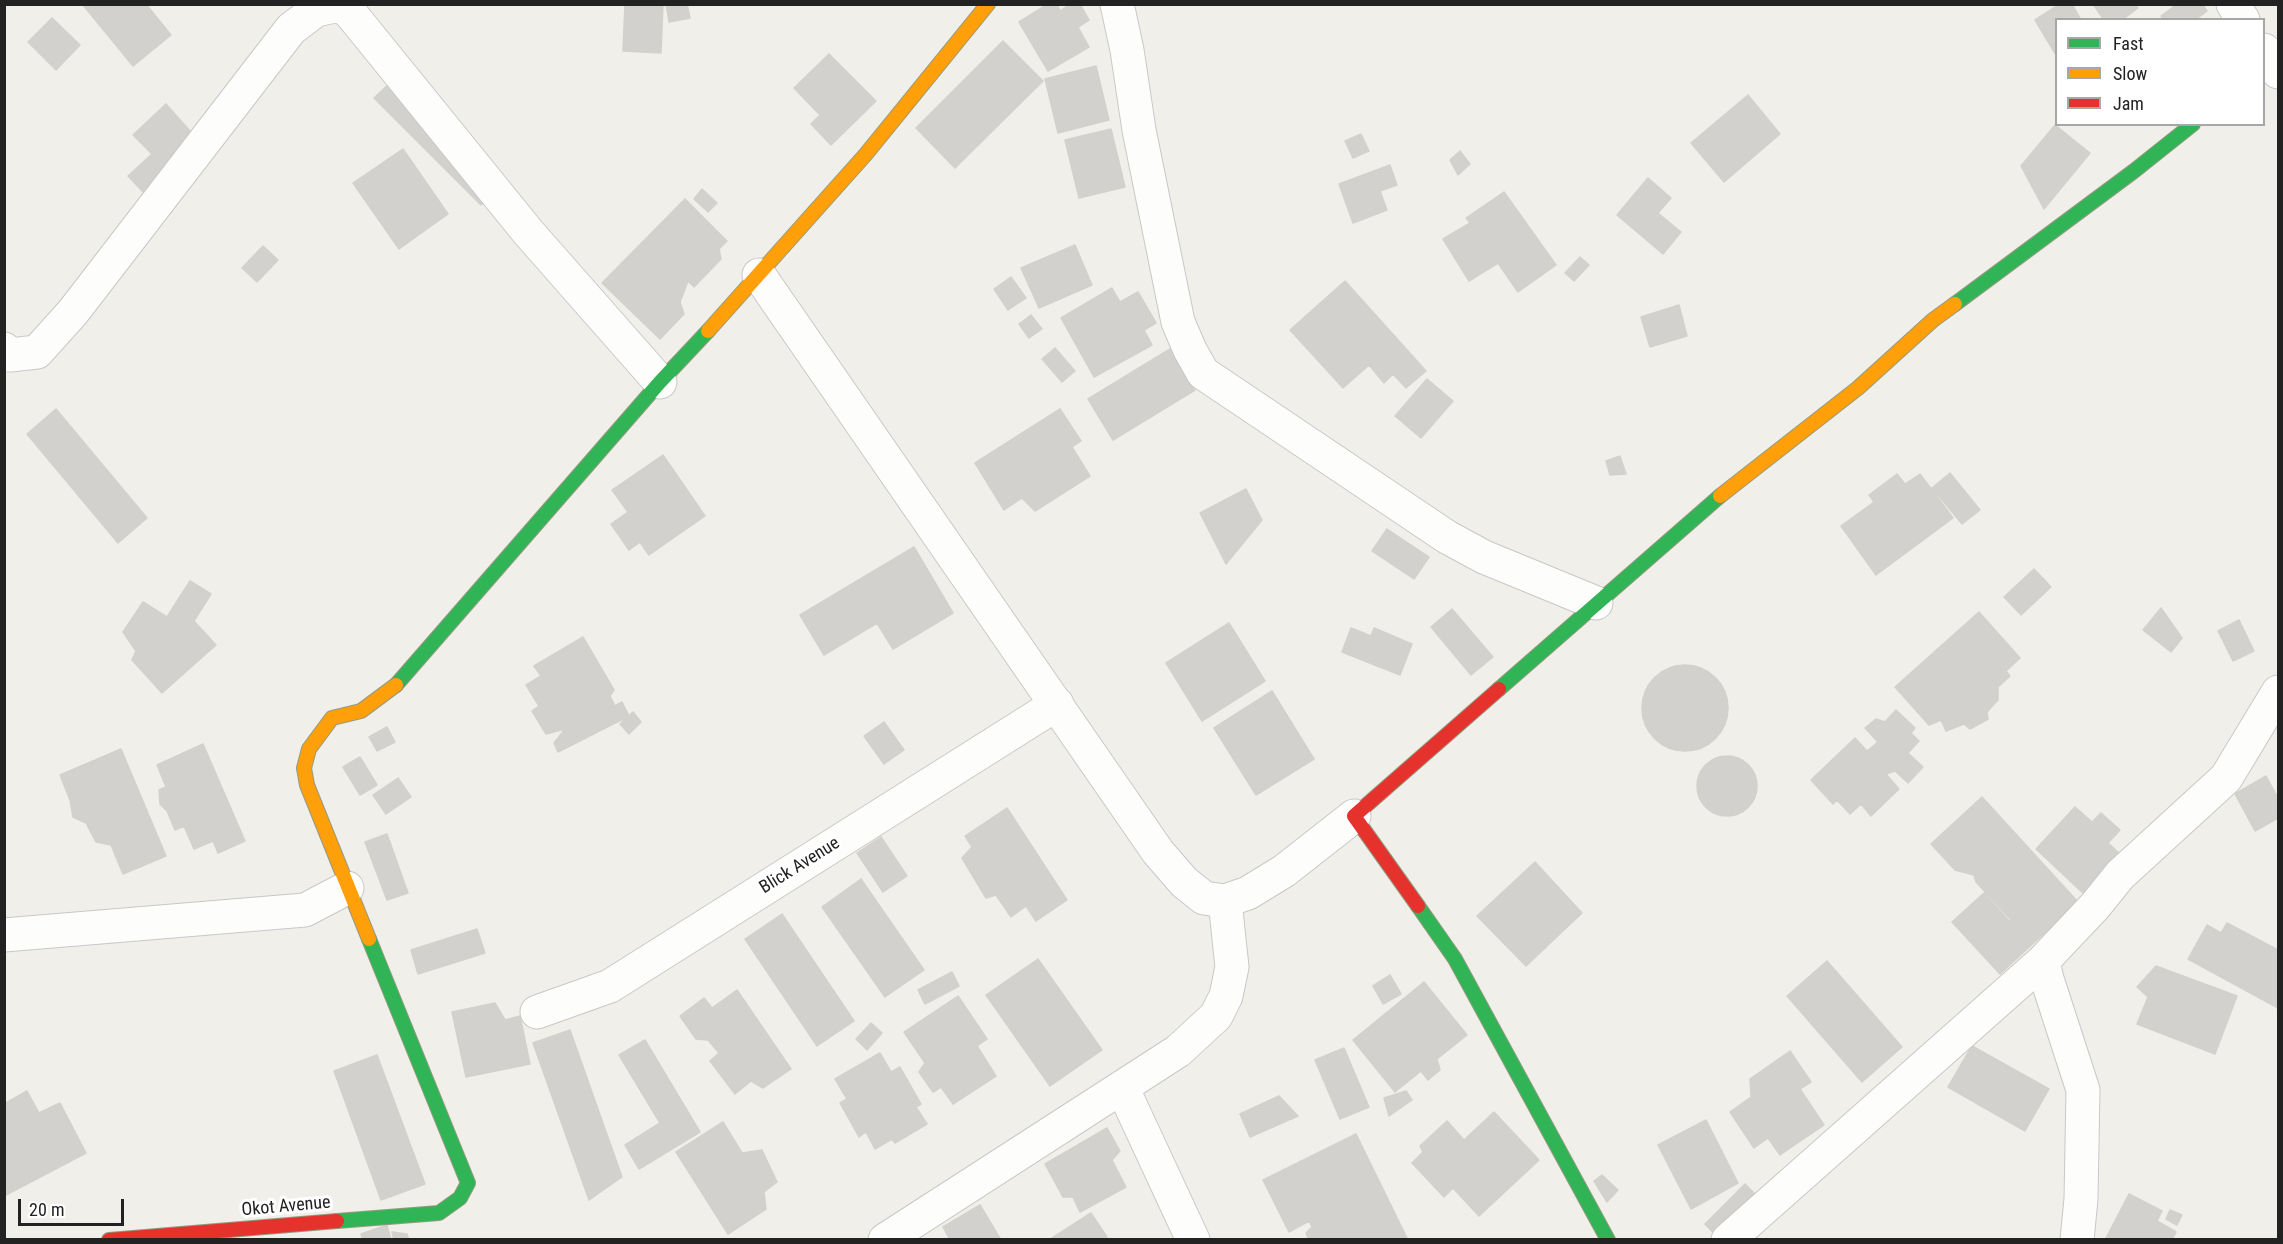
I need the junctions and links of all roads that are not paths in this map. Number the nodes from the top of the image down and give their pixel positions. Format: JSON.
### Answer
{"nodes":[{"id":1,"x":988,"y":4,"type":"edge"},
{"id":2,"x":1118,"y":4,"type":"edge"},
{"id":3,"x":2234,"y":4,"type":"edge"},
{"id":4,"x":2242,"y":18,"type":"edge"},
{"id":5,"x":2265,"y":52,"type":"edge"},
{"id":6,"x":2278,"y":72,"type":"edge"},
{"id":7,"x":2190,"y":126,"type":"edge"},
{"id":8,"x":759,"y":275,"type":"junction"},
{"id":9,"x":4,"y":349,"type":"edge"},
{"id":10,"x":660,"y":382,"type":"junction"},
{"id":11,"x":1596,"y":603,"type":"junction"},
{"id":12,"x":2278,"y":692,"type":"edge"},
{"id":13,"x":1056,"y":704,"type":"junction"},
{"id":14,"x":1354,"y":816,"type":"junction"},
{"id":15,"x":347,"y":888,"type":"junction"},
{"id":16,"x":1225,"y":901,"type":"junction"},
{"id":17,"x":4,"y":935,"type":"edge"},
{"id":18,"x":2043,"y":961,"type":"junction"},
{"id":19,"x":537,"y":1012,"type":"dead end"},
{"id":20,"x":1122,"y":1087,"type":"junction"},
{"id":21,"x":109,"y":1239,"type":"edge"},
{"id":22,"x":885,"y":1239,"type":"edge"},
{"id":23,"x":1193,"y":1239,"type":"edge"},
{"id":24,"x":1608,"y":1239,"type":"edge"},
{"id":25,"x":1728,"y":1239,"type":"edge"},
{"id":26,"x":2077,"y":1239,"type":"edge"}],
"edges":[{"from":1,"to":8,"type":"street"},
{"from":2,"to":11,"type":"street"},
{"from":3,"to":4,"type":"street"},
{"from":5,"to":6,"type":"street"},
{"from":7,"to":11,"type":"street"},
{"from":8,"to":10,"type":"street"},
{"from":8,"to":13,"type":"street"},
{"from":9,"to":10,"type":"street"},
{"from":10,"to":15,"type":"street"},
{"from":11,"to":14,"type":"street"},
{"from":12,"to":18,"type":"street"},
{"from":13,"to":16,"type":"street"},
{"from":13,"to":19,"type":"street","name":"Blick Avenue"},
{"from":14,"to":16,"type":"street"},
{"from":14,"to":24,"type":"street"},
{"from":15,"to":17,"type":"street"},
{"from":15,"to":21,"type":"street","name":"Okot Avenue"},
{"from":16,"to":20,"type":"street"},
{"from":18,"to":25,"type":"street"},
{"from":18,"to":26,"type":"street"},
{"from":20,"to":22,"type":"street"},
{"from":20,"to":23,"type":"street"}]}
